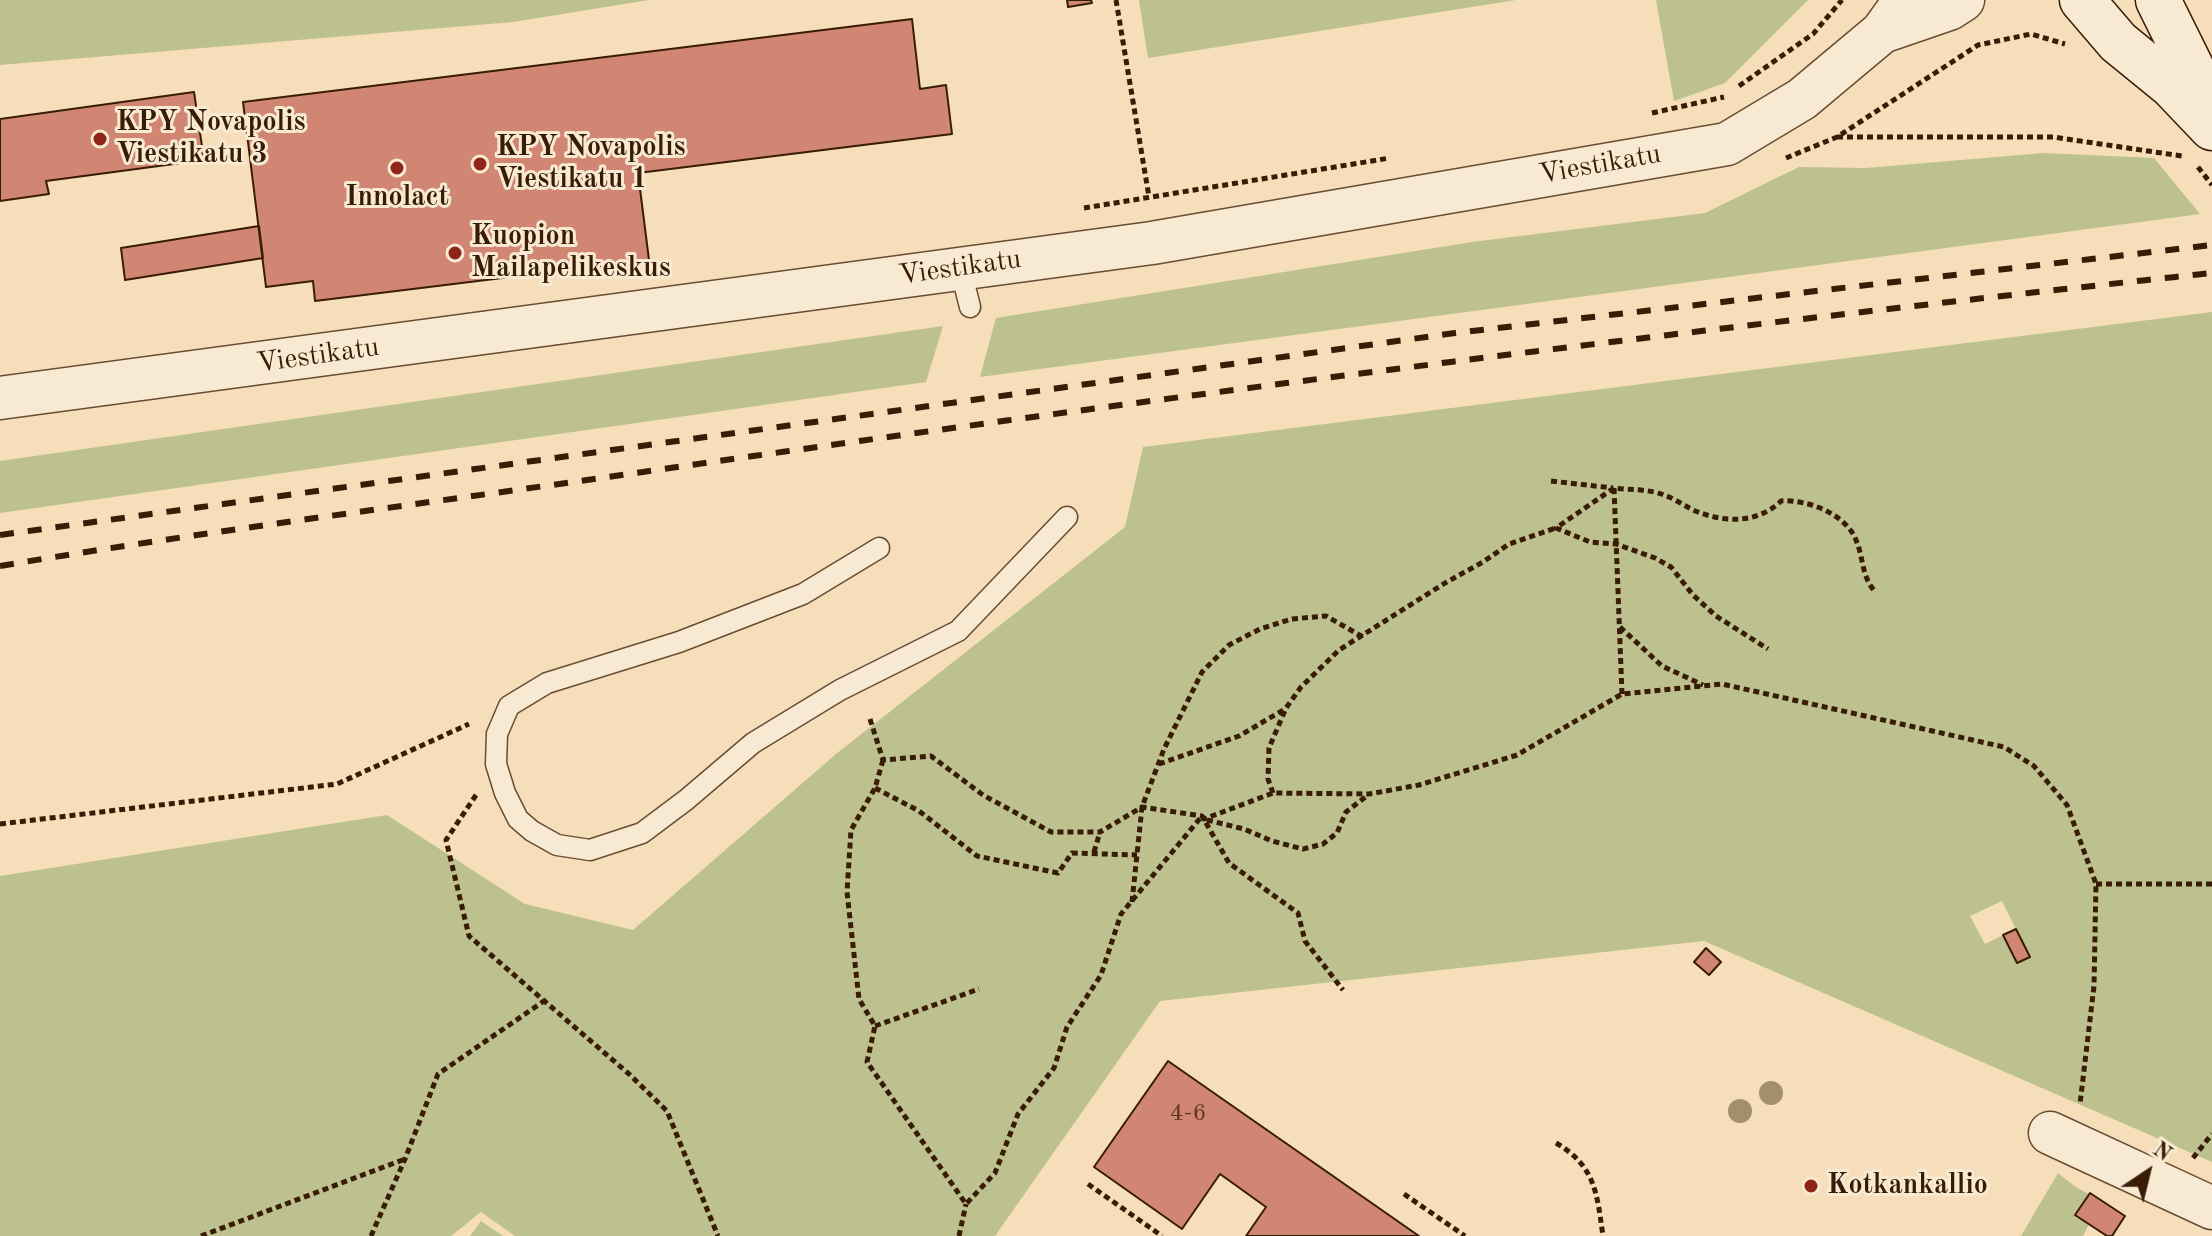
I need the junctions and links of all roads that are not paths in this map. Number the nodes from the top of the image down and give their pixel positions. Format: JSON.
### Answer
{"nodes":[{"id":1,"x":1963,"y":0,"type":"edge"},
{"id":2,"x":2082,"y":0,"type":"edge"},
{"id":3,"x":2158,"y":0,"type":"edge"},
{"id":4,"x":1894,"y":16,"type":"edge"},
{"id":5,"x":2212,"y":109,"type":"edge"},
{"id":6,"x":2202,"y":142,"type":"edge"},
{"id":7,"x":0,"y":398,"type":"edge"},
{"id":8,"x":1067,"y":517,"type":"dead end"},
{"id":9,"x":879,"y":548,"type":"dead end"},
{"id":10,"x":2063,"y":1139,"type":"road end"},
{"id":11,"x":2212,"y":1208,"type":"edge"}],
"edges":[{"from":1,"to":4,"type":"street","name":"Viestikatu"},
{"from":2,"to":6,"type":"main road"},
{"from":3,"to":5,"type":"main road"},
{"from":4,"to":7,"type":"street","name":"Viestikatu"},
{"from":8,"to":9,"type":"lane"},
{"from":10,"to":11,"type":"street"}]}
